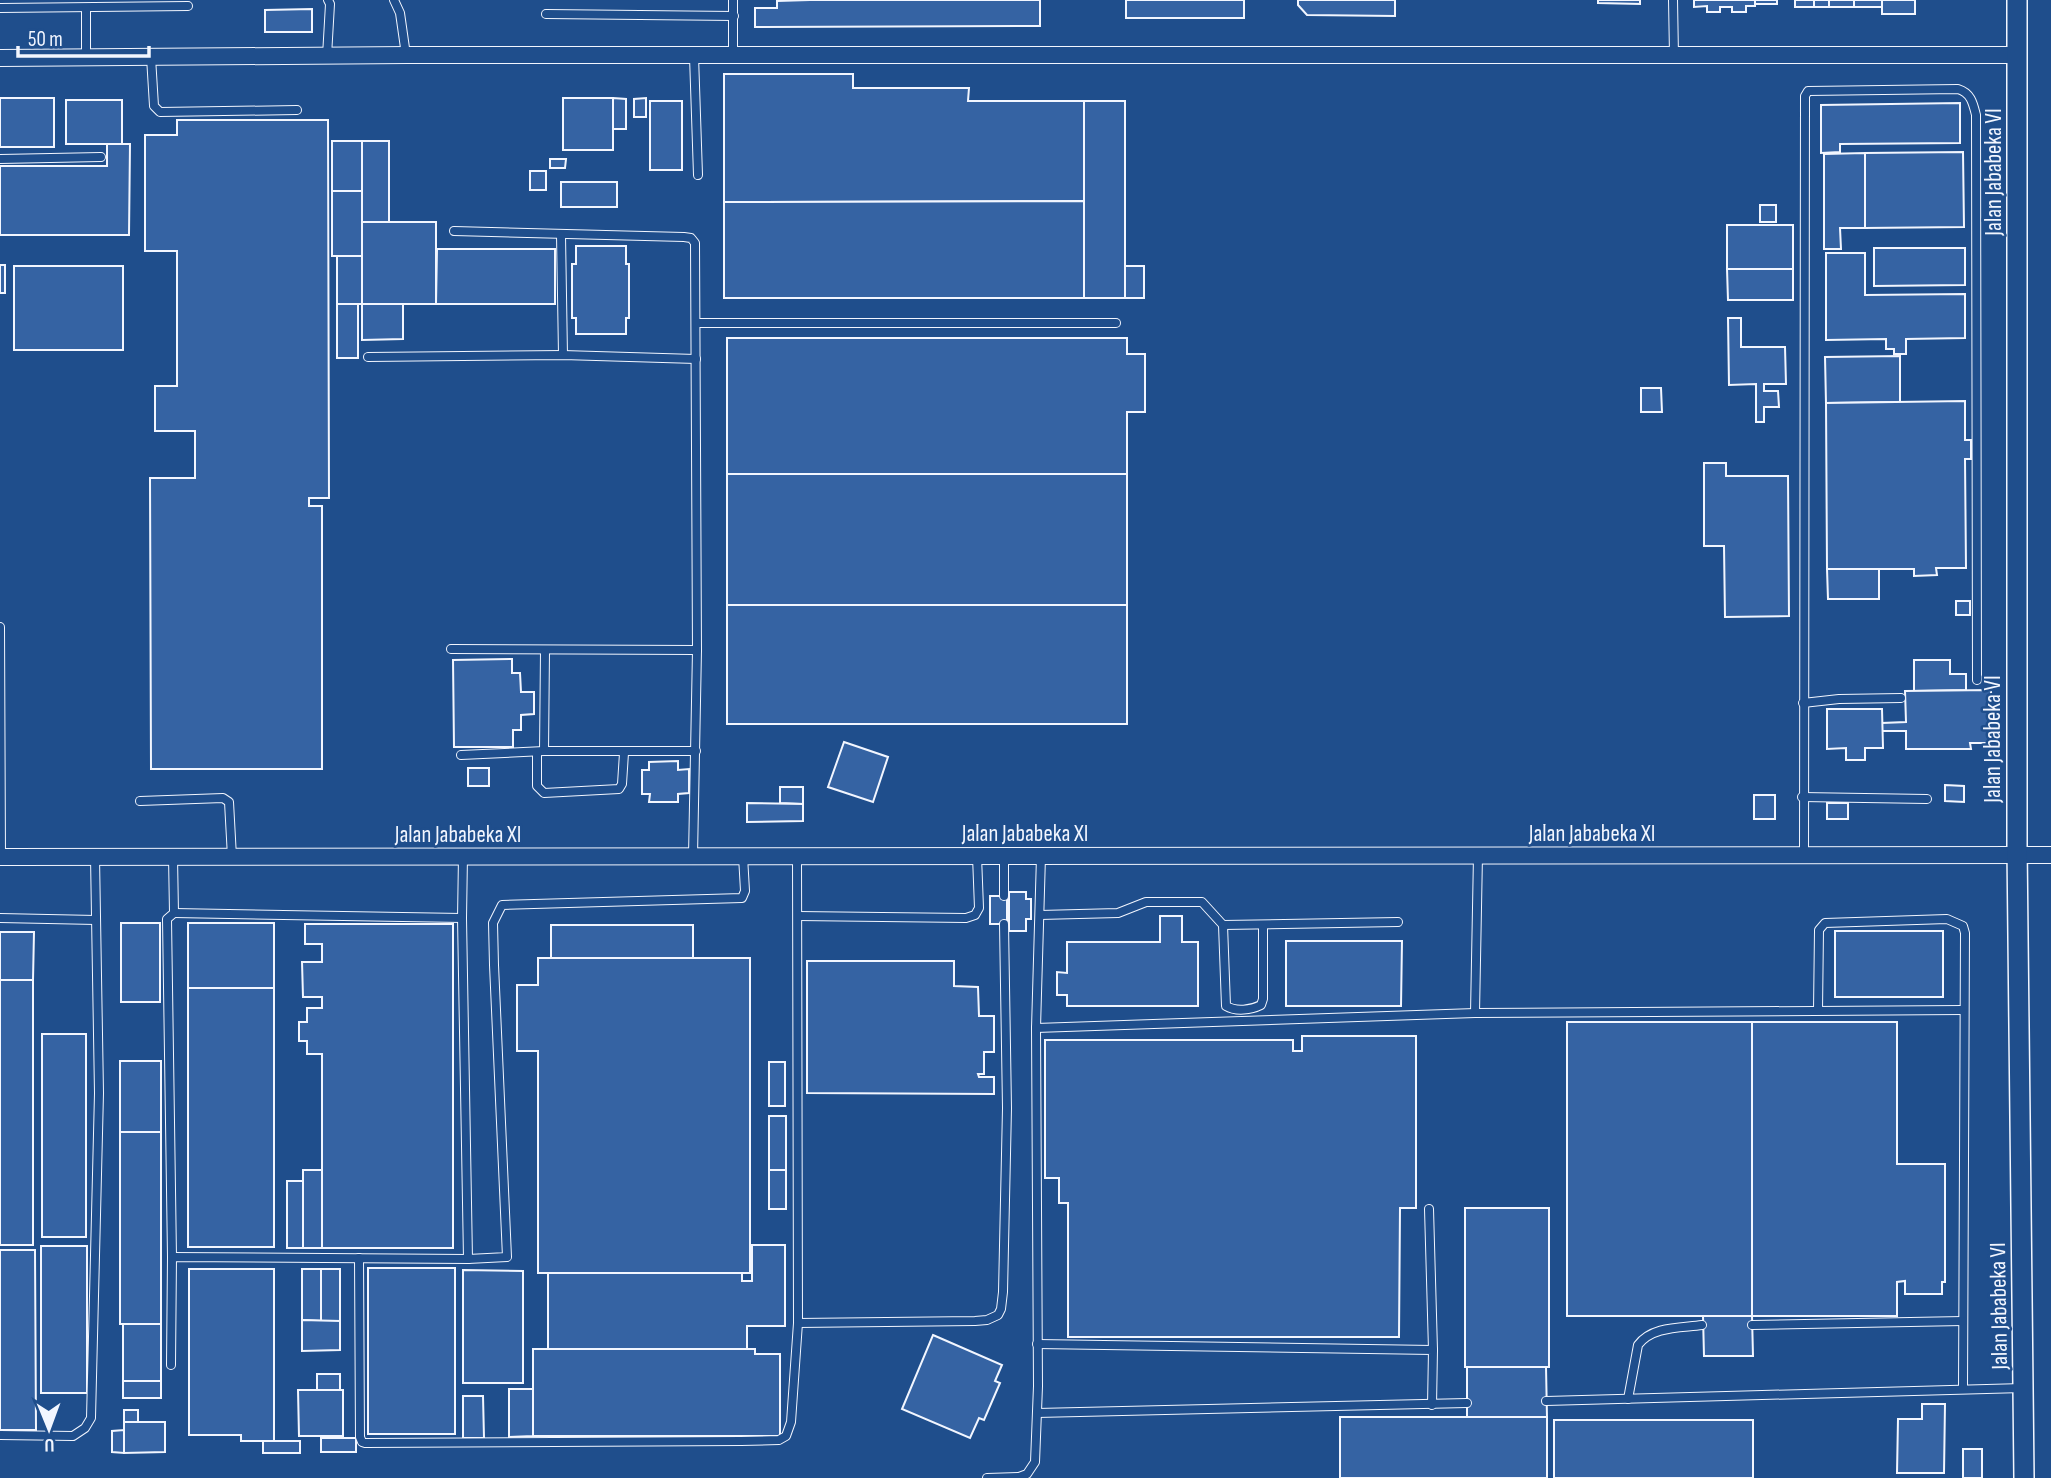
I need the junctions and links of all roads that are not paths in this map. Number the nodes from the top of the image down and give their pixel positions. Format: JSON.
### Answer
{"nodes":[{"id":1,"x":328,"y":0,"type":"edge"},
{"id":2,"x":394,"y":0,"type":"edge"},
{"id":3,"x":733,"y":0,"type":"edge"},
{"id":4,"x":1673,"y":0,"type":"edge"},
{"id":5,"x":2017,"y":0,"type":"edge"},
{"id":6,"x":188,"y":6,"type":"dead end"},
{"id":7,"x":0,"y":8,"type":"edge"},
{"id":8,"x":86,"y":8,"type":"junction"},
{"id":9,"x":546,"y":14,"type":"dead end"},
{"id":10,"x":734,"y":16,"type":"junction"},
{"id":11,"x":407,"y":55,"type":"junction"},
{"id":12,"x":1674,"y":55,"type":"junction"},
{"id":13,"x":2018,"y":55,"type":"junction"},
{"id":14,"x":327,"y":56,"type":"junction"},
{"id":15,"x":694,"y":56,"type":"junction"},
{"id":16,"x":733,"y":56,"type":"junction"},
{"id":17,"x":86,"y":57,"type":"junction"},
{"id":18,"x":151,"y":57,"type":"junction"},
{"id":19,"x":0,"y":58,"type":"edge"},
{"id":20,"x":297,"y":110,"type":"dead end"},
{"id":21,"x":101,"y":157,"type":"dead end"},
{"id":22,"x":0,"y":159,"type":"edge"},
{"id":23,"x":698,"y":175,"type":"dead end"},
{"id":24,"x":454,"y":231,"type":"dead end"},
{"id":25,"x":561,"y":235,"type":"junction"},
{"id":26,"x":695,"y":323,"type":"junction"},
{"id":27,"x":1116,"y":323,"type":"dead end"},
{"id":28,"x":563,"y":355,"type":"junction"},
{"id":29,"x":368,"y":357,"type":"dead end"},
{"id":30,"x":696,"y":359,"type":"junction"},
{"id":31,"x":0,"y":627,"type":"edge"},
{"id":32,"x":451,"y":649,"type":"dead end"},
{"id":33,"x":697,"y":650,"type":"junction"},
{"id":34,"x":545,"y":651,"type":"junction"},
{"id":35,"x":1978,"y":680,"type":"dead end"},
{"id":36,"x":1901,"y":698,"type":"dead end"},
{"id":37,"x":1803,"y":703,"type":"junction"},
{"id":38,"x":696,"y":751,"type":"junction"},
{"id":39,"x":541,"y":752,"type":"junction"},
{"id":40,"x":624,"y":752,"type":"junction"},
{"id":41,"x":461,"y":755,"type":"dead end"},
{"id":42,"x":1802,"y":796,"type":"junction"},
{"id":43,"x":1927,"y":799,"type":"dead end"},
{"id":44,"x":140,"y":801,"type":"dead end"},
{"id":45,"x":1478,"y":855,"type":"junction"},
{"id":46,"x":1804,"y":855,"type":"junction"},
{"id":47,"x":2024,"y":855,"type":"junction"},
{"id":48,"x":2051,"y":855,"type":"edge"},
{"id":49,"x":463,"y":856,"type":"junction"},
{"id":50,"x":693,"y":856,"type":"junction"},
{"id":51,"x":743,"y":856,"type":"junction"},
{"id":52,"x":797,"y":856,"type":"junction"},
{"id":53,"x":977,"y":856,"type":"junction"},
{"id":54,"x":1004,"y":856,"type":"junction"},
{"id":55,"x":1041,"y":856,"type":"junction"},
{"id":56,"x":0,"y":857,"type":"edge"},
{"id":57,"x":95,"y":857,"type":"junction"},
{"id":58,"x":173,"y":857,"type":"junction"},
{"id":59,"x":232,"y":857,"type":"junction"},
{"id":60,"x":1004,"y":896,"type":"dead end"},
{"id":61,"x":174,"y":913,"type":"junction"},
{"id":62,"x":1040,"y":915,"type":"junction"},
{"id":63,"x":798,"y":916,"type":"junction"},
{"id":64,"x":0,"y":918,"type":"edge"},
{"id":65,"x":462,"y":918,"type":"junction"},
{"id":66,"x":96,"y":920,"type":"junction"},
{"id":67,"x":1398,"y":922,"type":"dead end"},
{"id":68,"x":1004,"y":924,"type":"dead end"},
{"id":69,"x":1223,"y":925,"type":"junction"},
{"id":70,"x":1262,"y":925,"type":"junction"},
{"id":71,"x":1818,"y":1010,"type":"junction"},
{"id":72,"x":1963,"y":1010,"type":"junction"},
{"id":73,"x":1475,"y":1013,"type":"junction"},
{"id":74,"x":1037,"y":1028,"type":"junction"},
{"id":75,"x":1429,"y":1209,"type":"dead end"},
{"id":76,"x":172,"y":1257,"type":"junction"},
{"id":77,"x":359,"y":1258,"type":"junction"},
{"id":78,"x":468,"y":1259,"type":"junction"},
{"id":79,"x":1963,"y":1321,"type":"junction"},
{"id":80,"x":798,"y":1323,"type":"junction"},
{"id":81,"x":1702,"y":1325,"type":"dead end"},
{"id":82,"x":1752,"y":1325,"type":"dead end"},
{"id":83,"x":1037,"y":1344,"type":"junction"},
{"id":84,"x":1433,"y":1350,"type":"junction"},
{"id":85,"x":170,"y":1365,"type":"dead end"},
{"id":86,"x":2023,"y":1388,"type":"junction"},
{"id":87,"x":1963,"y":1389,"type":"junction"},
{"id":88,"x":1628,"y":1399,"type":"junction"},
{"id":89,"x":1546,"y":1401,"type":"dead end"},
{"id":90,"x":1467,"y":1402,"type":"dead end"},
{"id":91,"x":1432,"y":1405,"type":"junction"},
{"id":92,"x":1037,"y":1413,"type":"junction"},
{"id":93,"x":0,"y":1435,"type":"edge"},
{"id":94,"x":987,"y":1478,"type":"edge"},
{"id":95,"x":2024,"y":1478,"type":"edge"}],
"edges":[{"from":1,"to":14,"type":"lane"},
{"from":2,"to":11,"type":"lane"},
{"from":3,"to":10,"type":"lane"},
{"from":4,"to":12,"type":"lane"},
{"from":5,"to":13,"type":"street","name":"Jalan Jababeka VI"},
{"from":6,"to":8,"type":"lane"},
{"from":7,"to":8,"type":"lane"},
{"from":8,"to":17,"type":"lane"},
{"from":9,"to":10,"type":"lane"},
{"from":10,"to":16,"type":"lane"},
{"from":11,"to":14,"type":"street"},
{"from":11,"to":15,"type":"street"},
{"from":12,"to":13,"type":"street"},
{"from":12,"to":16,"type":"street"},
{"from":13,"to":47,"type":"street","name":"Jalan Jababeka VI"},
{"from":14,"to":18,"type":"street"},
{"from":15,"to":16,"type":"street"},
{"from":15,"to":23,"type":"lane"},
{"from":17,"to":18,"type":"street"},
{"from":17,"to":19,"type":"street"},
{"from":18,"to":20,"type":"lane"},
{"from":21,"to":22,"type":"lane"},
{"from":24,"to":25,"type":"lane"},
{"from":25,"to":26,"type":"lane"},
{"from":25,"to":28,"type":"lane"},
{"from":26,"to":27,"type":"lane"},
{"from":26,"to":30,"type":"lane"},
{"from":28,"to":29,"type":"lane"},
{"from":28,"to":30,"type":"lane"},
{"from":30,"to":33,"type":"lane"},
{"from":31,"to":56,"type":"lane"},
{"from":32,"to":34,"type":"lane"},
{"from":33,"to":34,"type":"lane"},
{"from":33,"to":38,"type":"lane"},
{"from":34,"to":39,"type":"lane"},
{"from":35,"to":37,"type":"lane"},
{"from":36,"to":37,"type":"lane"},
{"from":37,"to":42,"type":"lane"},
{"from":38,"to":40,"type":"lane"},
{"from":38,"to":50,"type":"lane"},
{"from":39,"to":40,"type":"lane"},
{"from":39,"to":40,"type":"lane"},
{"from":39,"to":41,"type":"lane"},
{"from":42,"to":43,"type":"lane"},
{"from":42,"to":46,"type":"lane"},
{"from":44,"to":59,"type":"lane"},
{"from":45,"to":46,"type":"street","name":"Jalan Jababeka XI"},
{"from":45,"to":55,"type":"street","name":"Jalan Jababeka XI"},
{"from":45,"to":73,"type":"lane"},
{"from":46,"to":47,"type":"street","name":"Jalan Jababeka XI"},
{"from":47,"to":48,"type":"street","name":"Jalan Jababeka XI"},
{"from":47,"to":86,"type":"street","name":"Jalan Jababeka VI"},
{"from":49,"to":50,"type":"street","name":"Jalan Jababeka XI"},
{"from":49,"to":59,"type":"street","name":"Jalan Jababeka XI"},
{"from":49,"to":65,"type":"lane"},
{"from":50,"to":51,"type":"street","name":"Jalan Jababeka XI"},
{"from":51,"to":52,"type":"street","name":"Jalan Jababeka XI"},
{"from":51,"to":78,"type":"lane"},
{"from":52,"to":53,"type":"street","name":"Jalan Jababeka XI"},
{"from":52,"to":63,"type":"lane"},
{"from":53,"to":54,"type":"street","name":"Jalan Jababeka XI"},
{"from":53,"to":63,"type":"lane"},
{"from":54,"to":55,"type":"street","name":"Jalan Jababeka XI"},
{"from":54,"to":60,"type":"lane"},
{"from":55,"to":62,"type":"lane"},
{"from":56,"to":57,"type":"street","name":"Jalan Jababeka XI"},
{"from":57,"to":58,"type":"street","name":"Jalan Jababeka XI"},
{"from":57,"to":66,"type":"lane"},
{"from":58,"to":59,"type":"street","name":"Jalan Jababeka XI"},
{"from":58,"to":61,"type":"lane"},
{"from":61,"to":65,"type":"lane"},
{"from":61,"to":76,"type":"lane"},
{"from":62,"to":69,"type":"lane"},
{"from":62,"to":74,"type":"lane"},
{"from":63,"to":80,"type":"lane"},
{"from":64,"to":66,"type":"lane"},
{"from":65,"to":78,"type":"lane"},
{"from":66,"to":93,"type":"lane"},
{"from":67,"to":70,"type":"lane"},
{"from":68,"to":80,"type":"lane"},
{"from":69,"to":70,"type":"lane"},
{"from":69,"to":70,"type":"lane"},
{"from":71,"to":72,"type":"lane"},
{"from":71,"to":72,"type":"lane"},
{"from":71,"to":73,"type":"lane"},
{"from":72,"to":79,"type":"lane"},
{"from":73,"to":74,"type":"lane"},
{"from":74,"to":83,"type":"lane"},
{"from":75,"to":84,"type":"lane"},
{"from":76,"to":77,"type":"lane"},
{"from":76,"to":85,"type":"lane"},
{"from":77,"to":78,"type":"lane"},
{"from":77,"to":80,"type":"lane"},
{"from":79,"to":82,"type":"lane"},
{"from":79,"to":87,"type":"lane"},
{"from":81,"to":88,"type":"lane"},
{"from":83,"to":84,"type":"lane"},
{"from":83,"to":92,"type":"lane"},
{"from":84,"to":91,"type":"lane"},
{"from":86,"to":87,"type":"lane"},
{"from":86,"to":95,"type":"street","name":"Jalan Jababeka VI"},
{"from":87,"to":88,"type":"lane"},
{"from":88,"to":89,"type":"lane"},
{"from":90,"to":91,"type":"lane"},
{"from":91,"to":92,"type":"lane"},
{"from":92,"to":94,"type":"lane"}]}
